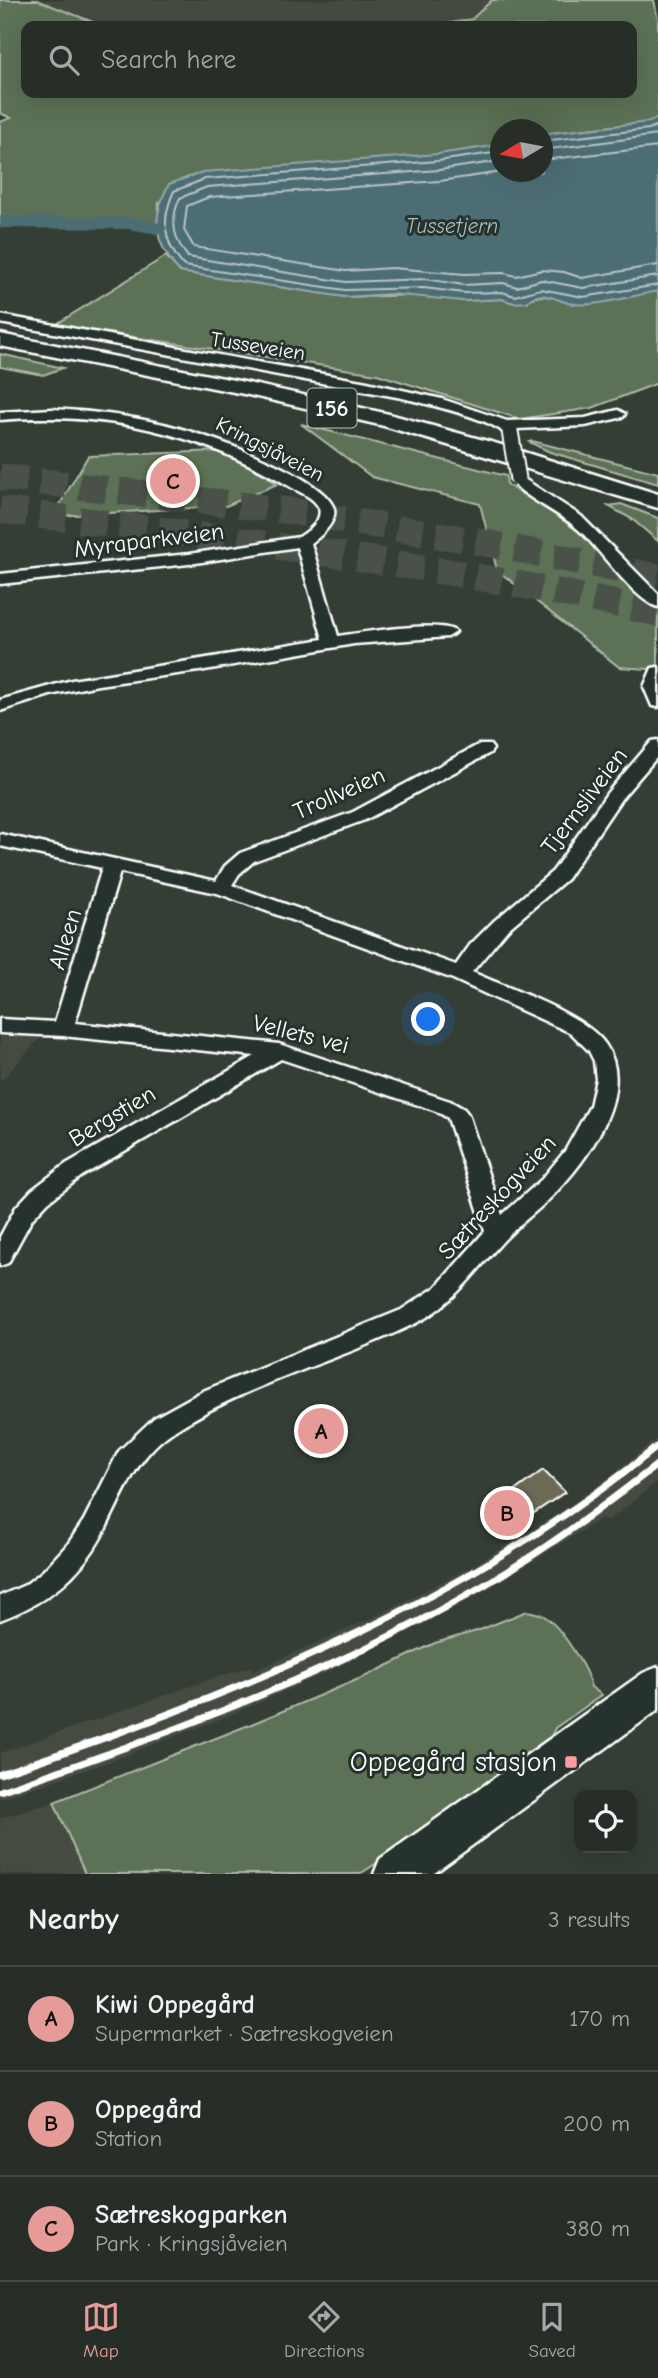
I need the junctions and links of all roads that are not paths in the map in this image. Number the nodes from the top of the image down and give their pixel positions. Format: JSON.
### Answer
{"nodes":[{"id":1,"x":0,"y":319,"type":"edge"},
{"id":2,"x":0,"y":341,"type":"edge"},
{"id":3,"x":618,"y":414,"type":"dead end"},
{"id":4,"x":0,"y":416,"type":"edge"},
{"id":5,"x":508,"y":428,"type":"junction"},
{"id":6,"x":658,"y":501,"type":"edge"},
{"id":7,"x":303,"y":541,"type":"junction"},
{"id":8,"x":0,"y":579,"type":"edge"},
{"id":9,"x":658,"y":601,"type":"edge"},
{"id":10,"x":448,"y":632,"type":"dead end"},
{"id":11,"x":332,"y":643,"type":"junction"},
{"id":12,"x":658,"y":672,"type":"edge"},
{"id":13,"x":658,"y":702,"type":"edge"},
{"id":14,"x":0,"y":706,"type":"edge"},
{"id":15,"x":658,"y":745,"type":"edge"},
{"id":16,"x":484,"y":749,"type":"dead end"},
{"id":17,"x":0,"y":840,"type":"edge"},
{"id":18,"x":114,"y":863,"type":"junction"},
{"id":19,"x":221,"y":888,"type":"junction"},
{"id":20,"x":460,"y":974,"type":"junction"},
{"id":21,"x":0,"y":1026,"type":"edge"},
{"id":22,"x":63,"y":1029,"type":"junction"},
{"id":23,"x":279,"y":1051,"type":"junction"},
{"id":24,"x":497,"y":1233,"type":"junction"},
{"id":25,"x":0,"y":1256,"type":"edge"},
{"id":26,"x":0,"y":1608,"type":"edge"},
{"id":27,"x":658,"y":1686,"type":"edge"},
{"id":28,"x":407,"y":1871,"type":"edge"}],
"edges":[{"from":1,"to":5,"type":"street","name":"Tusseveien"},
{"from":2,"to":6,"type":"main road","number":"156"},
{"from":3,"to":5,"type":"street","name":"Tusseveien"},
{"from":4,"to":7,"type":"street","name":"Kringsjåveien"},
{"from":5,"to":9,"type":"street","bridge":true},
{"from":7,"to":8,"type":"street","name":"Myraparkveien"},
{"from":7,"to":11,"type":"street"},
{"from":10,"to":11,"type":"street"},
{"from":11,"to":14,"type":"street"},
{"from":12,"to":13,"type":"street"},
{"from":15,"to":20,"type":"street","name":"Tjernsliveien"},
{"from":16,"to":19,"type":"street","name":"Trollveien"},
{"from":17,"to":18,"type":"street","name":"Sætreskogveien"},
{"from":18,"to":19,"type":"street","name":"Sætreskogveien"},
{"from":18,"to":22,"type":"street","name":"Alleen"},
{"from":19,"to":20,"type":"street","name":"Sætreskogveien"},
{"from":20,"to":24,"type":"street","name":"Sætreskogveien"},
{"from":21,"to":22,"type":"street","name":"Vellets vei"},
{"from":22,"to":23,"type":"street","name":"Vellets vei"},
{"from":23,"to":24,"type":"street","name":"Vellets vei"},
{"from":23,"to":25,"type":"street","name":"Bergstien"},
{"from":24,"to":26,"type":"street","name":"Sætreskogveien"},
{"from":27,"to":28,"type":"main road"}]}
